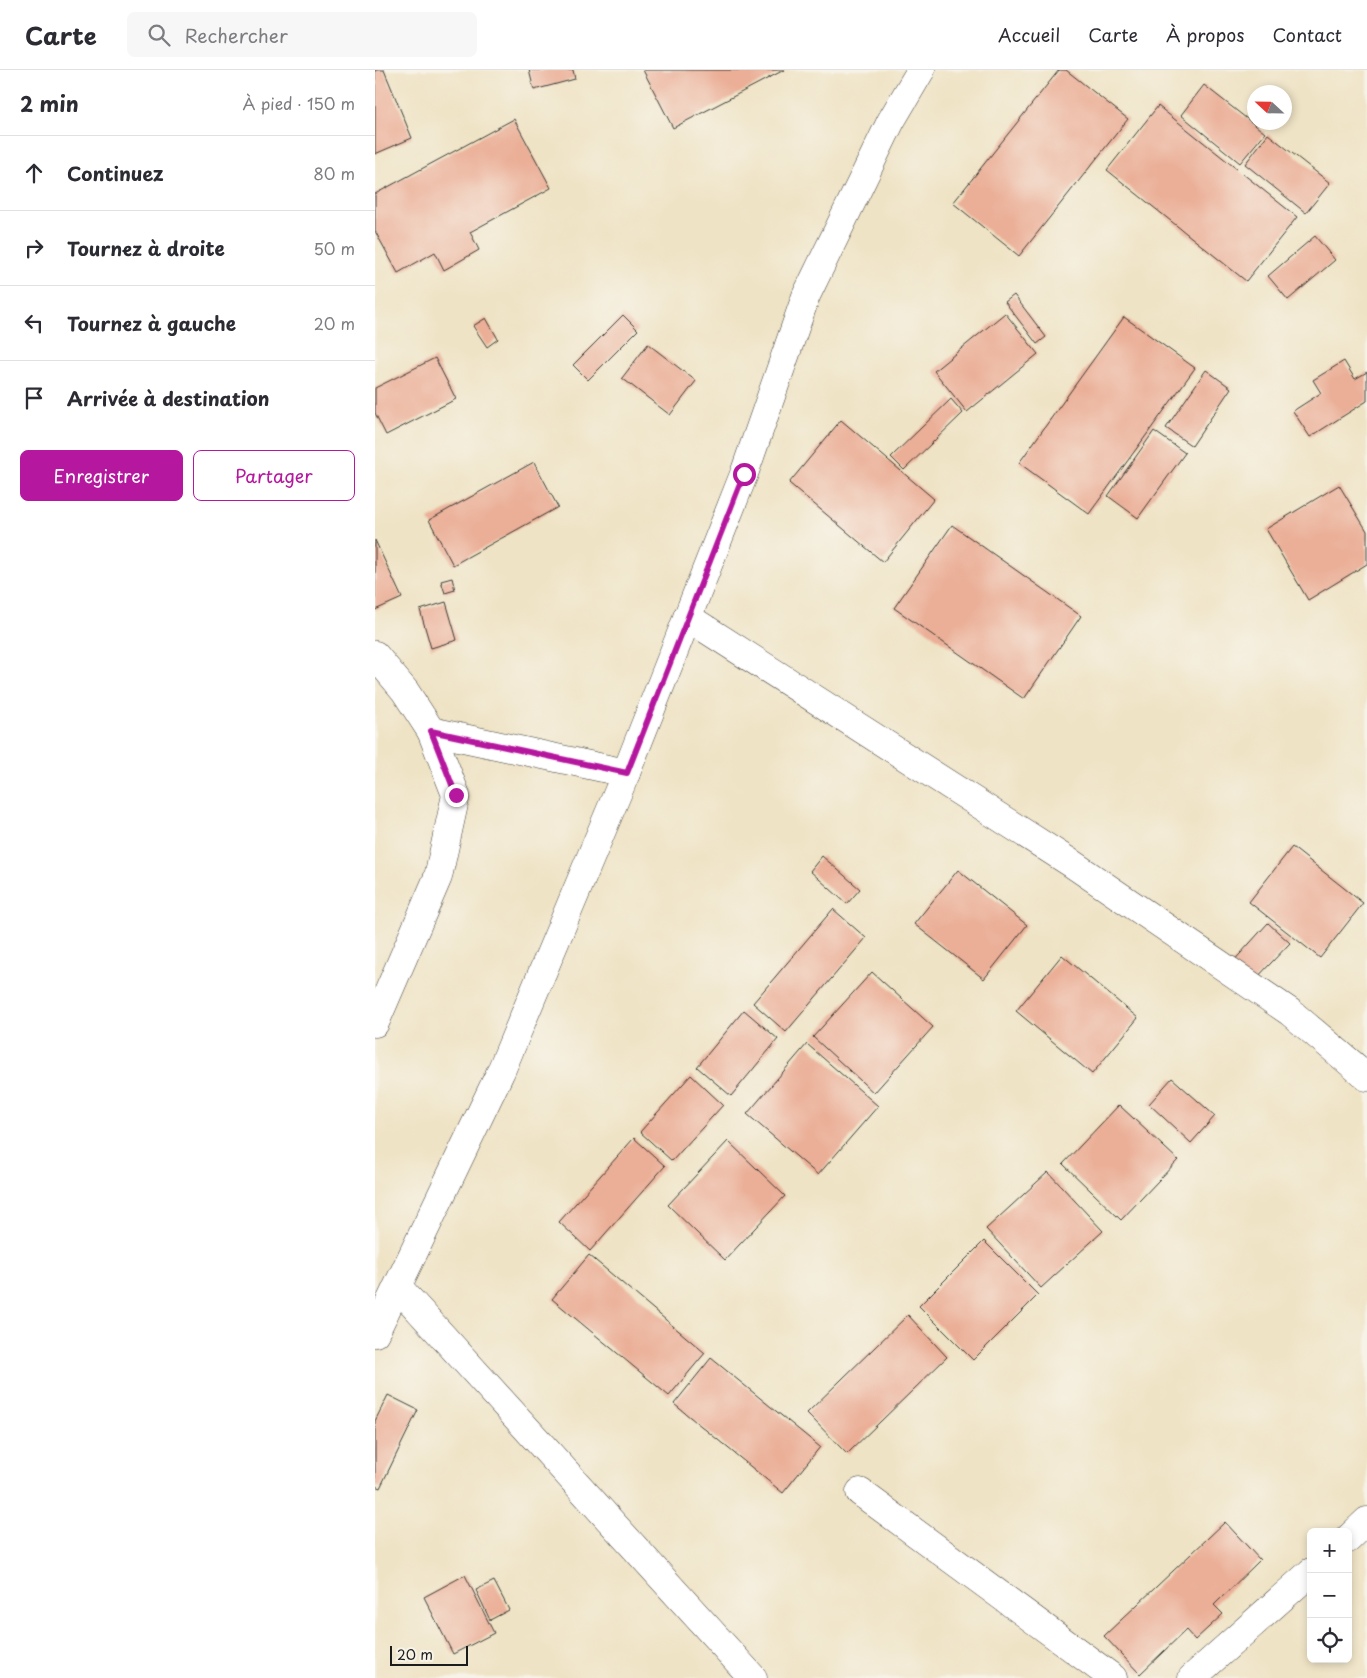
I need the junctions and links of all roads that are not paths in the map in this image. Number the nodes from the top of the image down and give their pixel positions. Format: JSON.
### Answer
{"nodes":[{"id":1,"x":921,"y":70,"type":"edge"},
{"id":2,"x":687,"y":617,"type":"junction"},
{"id":3,"x":375,"y":655,"type":"edge"},
{"id":4,"x":431,"y":731,"type":"junction"},
{"id":5,"x":627,"y":773,"type":"junction"},
{"id":6,"x":375,"y":1023,"type":"edge"},
{"id":7,"x":1367,"y":1077,"type":"edge"},
{"id":8,"x":398,"y":1287,"type":"junction"},
{"id":9,"x":375,"y":1333,"type":"edge"},
{"id":10,"x":859,"y":1492,"type":"dead end"},
{"id":11,"x":1367,"y":1523,"type":"edge"},
{"id":12,"x":1352,"y":1535,"type":"edge"},
{"id":13,"x":1310,"y":1573,"type":"edge"},
{"id":14,"x":753,"y":1678,"type":"edge"},
{"id":15,"x":1113,"y":1678,"type":"edge"},
{"id":16,"x":1192,"y":1678,"type":"edge"}],
"edges":[{"from":1,"to":2,"type":"street"},
{"from":2,"to":5,"type":"street"},
{"from":2,"to":7,"type":"street"},
{"from":3,"to":4,"type":"street"},
{"from":4,"to":5,"type":"street"},
{"from":4,"to":6,"type":"street"},
{"from":5,"to":8,"type":"street"},
{"from":8,"to":9,"type":"street"},
{"from":8,"to":14,"type":"street"},
{"from":10,"to":15,"type":"street"},
{"from":11,"to":12,"type":"street"},
{"from":13,"to":16,"type":"street"}]}
